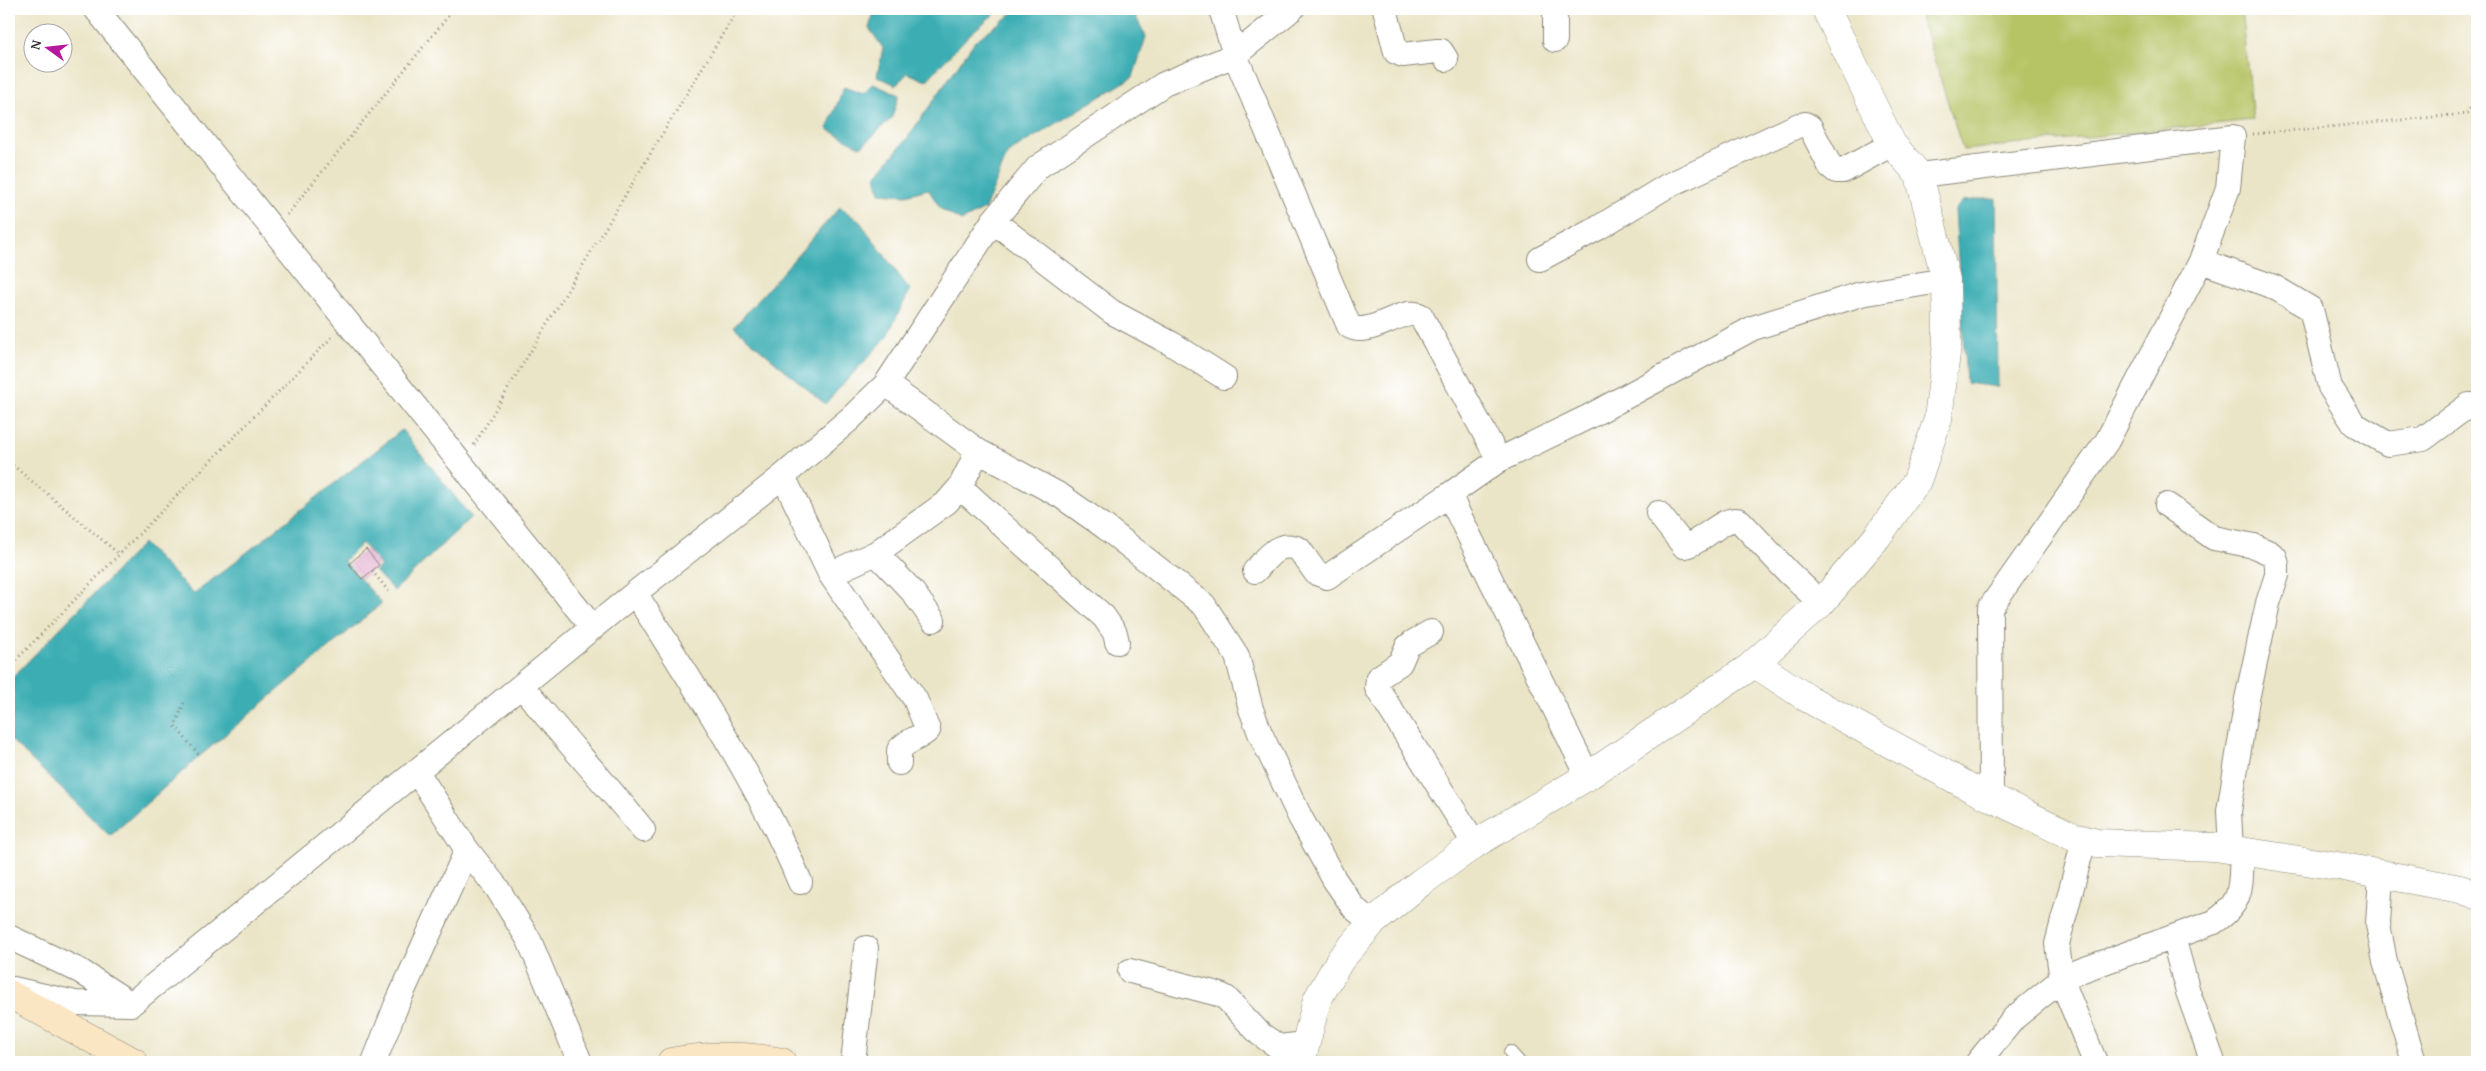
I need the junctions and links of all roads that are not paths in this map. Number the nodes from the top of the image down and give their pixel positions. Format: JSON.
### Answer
{"nodes":[{"id":1,"x":96,"y":9,"type":"edge"},
{"id":2,"x":1221,"y":9,"type":"edge"},
{"id":3,"x":1292,"y":9,"type":"edge"},
{"id":4,"x":1385,"y":9,"type":"edge"},
{"id":5,"x":1555,"y":9,"type":"edge"},
{"id":6,"x":1826,"y":9,"type":"edge"},
{"id":7,"x":1555,"y":40,"type":"dead end"},
{"id":8,"x":1235,"y":55,"type":"junction"},
{"id":9,"x":1446,"y":59,"type":"dead end"},
{"id":10,"x":1892,"y":144,"type":"junction"},
{"id":11,"x":1918,"y":175,"type":"junction"},
{"id":12,"x":993,"y":221,"type":"junction"},
{"id":13,"x":1540,"y":258,"type":"dead end"},
{"id":14,"x":2201,"y":261,"type":"junction"},
{"id":15,"x":1946,"y":280,"type":"junction"},
{"id":16,"x":1224,"y":377,"type":"dead end"},
{"id":17,"x":886,"y":384,"type":"junction"},
{"id":18,"x":2477,"y":405,"type":"edge"},
{"id":19,"x":978,"y":450,"type":"junction"},
{"id":20,"x":1499,"y":460,"type":"junction"},
{"id":21,"x":783,"y":476,"type":"junction"},
{"id":22,"x":960,"y":487,"type":"junction"},
{"id":23,"x":1449,"y":495,"type":"junction"},
{"id":24,"x":2167,"y":505,"type":"dead end"},
{"id":25,"x":1658,"y":513,"type":"dead end"},
{"id":26,"x":876,"y":553,"type":"junction"},
{"id":27,"x":1255,"y":571,"type":"dead end"},
{"id":28,"x":830,"y":574,"type":"junction"},
{"id":29,"x":634,"y":593,"type":"junction"},
{"id":30,"x":1821,"y":603,"type":"junction"},
{"id":31,"x":933,"y":620,"type":"dead end"},
{"id":32,"x":594,"y":628,"type":"junction"},
{"id":33,"x":1431,"y":632,"type":"dead end"},
{"id":34,"x":1117,"y":642,"type":"dead end"},
{"id":35,"x":1754,"y":663,"type":"junction"},
{"id":36,"x":522,"y":686,"type":"junction"},
{"id":37,"x":899,"y":763,"type":"dead end"},
{"id":38,"x":417,"y":772,"type":"junction"},
{"id":39,"x":1588,"y":776,"type":"junction"},
{"id":40,"x":1991,"y":799,"type":"junction"},
{"id":41,"x":644,"y":830,"type":"dead end"},
{"id":42,"x":2084,"y":840,"type":"junction"},
{"id":43,"x":1475,"y":844,"type":"junction"},
{"id":44,"x":467,"y":850,"type":"junction"},
{"id":45,"x":2236,"y":851,"type":"junction"},
{"id":46,"x":2381,"y":874,"type":"junction"},
{"id":47,"x":800,"y":882,"type":"dead end"},
{"id":48,"x":2477,"y":895,"type":"edge"},
{"id":49,"x":1372,"y":923,"type":"junction"},
{"id":50,"x":9,"y":936,"type":"edge"},
{"id":51,"x":2173,"y":937,"type":"junction"},
{"id":52,"x":866,"y":948,"type":"dead end"},
{"id":53,"x":1130,"y":971,"type":"dead end"},
{"id":54,"x":2062,"y":981,"type":"junction"},
{"id":55,"x":9,"y":988,"type":"edge"},
{"id":56,"x":9,"y":994,"type":"edge"},
{"id":57,"x":131,"y":1004,"type":"junction"},
{"id":58,"x":1303,"y":1053,"type":"edge"},
{"id":59,"x":741,"y":1060,"type":"edge"},
{"id":60,"x":134,"y":1062,"type":"edge"},
{"id":61,"x":374,"y":1062,"type":"edge"},
{"id":62,"x":580,"y":1062,"type":"edge"},
{"id":63,"x":671,"y":1062,"type":"edge"},
{"id":64,"x":782,"y":1062,"type":"edge"},
{"id":65,"x":853,"y":1062,"type":"edge"},
{"id":66,"x":1978,"y":1062,"type":"edge"},
{"id":67,"x":2095,"y":1062,"type":"edge"},
{"id":68,"x":2213,"y":1062,"type":"edge"},
{"id":69,"x":2414,"y":1062,"type":"edge"}],
"edges":[{"from":1,"to":32,"type":"street"},
{"from":2,"to":8,"type":"street"},
{"from":3,"to":8,"type":"street"},
{"from":4,"to":9,"type":"street"},
{"from":5,"to":7,"type":"street"},
{"from":6,"to":10,"type":"street"},
{"from":8,"to":12,"type":"street"},
{"from":8,"to":20,"type":"street"},
{"from":10,"to":11,"type":"street"},
{"from":10,"to":13,"type":"street"},
{"from":11,"to":14,"type":"street"},
{"from":11,"to":15,"type":"street"},
{"from":12,"to":16,"type":"street"},
{"from":12,"to":17,"type":"street"},
{"from":14,"to":18,"type":"street"},
{"from":14,"to":40,"type":"street"},
{"from":15,"to":20,"type":"street"},
{"from":15,"to":30,"type":"street"},
{"from":17,"to":19,"type":"street"},
{"from":17,"to":21,"type":"street"},
{"from":19,"to":22,"type":"street"},
{"from":19,"to":49,"type":"street"},
{"from":20,"to":23,"type":"street"},
{"from":21,"to":28,"type":"street"},
{"from":21,"to":29,"type":"street"},
{"from":22,"to":26,"type":"street"},
{"from":22,"to":34,"type":"street"},
{"from":23,"to":27,"type":"street"},
{"from":23,"to":39,"type":"street"},
{"from":24,"to":45,"type":"street"},
{"from":25,"to":30,"type":"street"},
{"from":26,"to":28,"type":"street"},
{"from":26,"to":31,"type":"street"},
{"from":28,"to":37,"type":"street"},
{"from":29,"to":32,"type":"street"},
{"from":29,"to":47,"type":"street"},
{"from":30,"to":35,"type":"street"},
{"from":32,"to":36,"type":"street"},
{"from":33,"to":43,"type":"street"},
{"from":35,"to":39,"type":"street"},
{"from":35,"to":40,"type":"street"},
{"from":36,"to":38,"type":"street"},
{"from":36,"to":41,"type":"street"},
{"from":38,"to":44,"type":"street"},
{"from":38,"to":57,"type":"street"},
{"from":39,"to":43,"type":"street"},
{"from":40,"to":42,"type":"street"},
{"from":42,"to":45,"type":"street"},
{"from":42,"to":54,"type":"street"},
{"from":43,"to":49,"type":"street"},
{"from":44,"to":61,"type":"street"},
{"from":44,"to":62,"type":"street"},
{"from":45,"to":46,"type":"street"},
{"from":45,"to":51,"type":"street"},
{"from":46,"to":48,"type":"street"},
{"from":46,"to":69,"type":"street"},
{"from":49,"to":58,"type":"street"},
{"from":50,"to":57,"type":"street"},
{"from":51,"to":54,"type":"street"},
{"from":51,"to":68,"type":"street"},
{"from":52,"to":65,"type":"street"},
{"from":53,"to":58,"type":"street"},
{"from":54,"to":66,"type":"street"},
{"from":54,"to":67,"type":"street"},
{"from":55,"to":57,"type":"street"},
{"from":56,"to":60,"type":"main road"},
{"from":59,"to":63,"type":"main road"},
{"from":59,"to":64,"type":"main road"}]}
